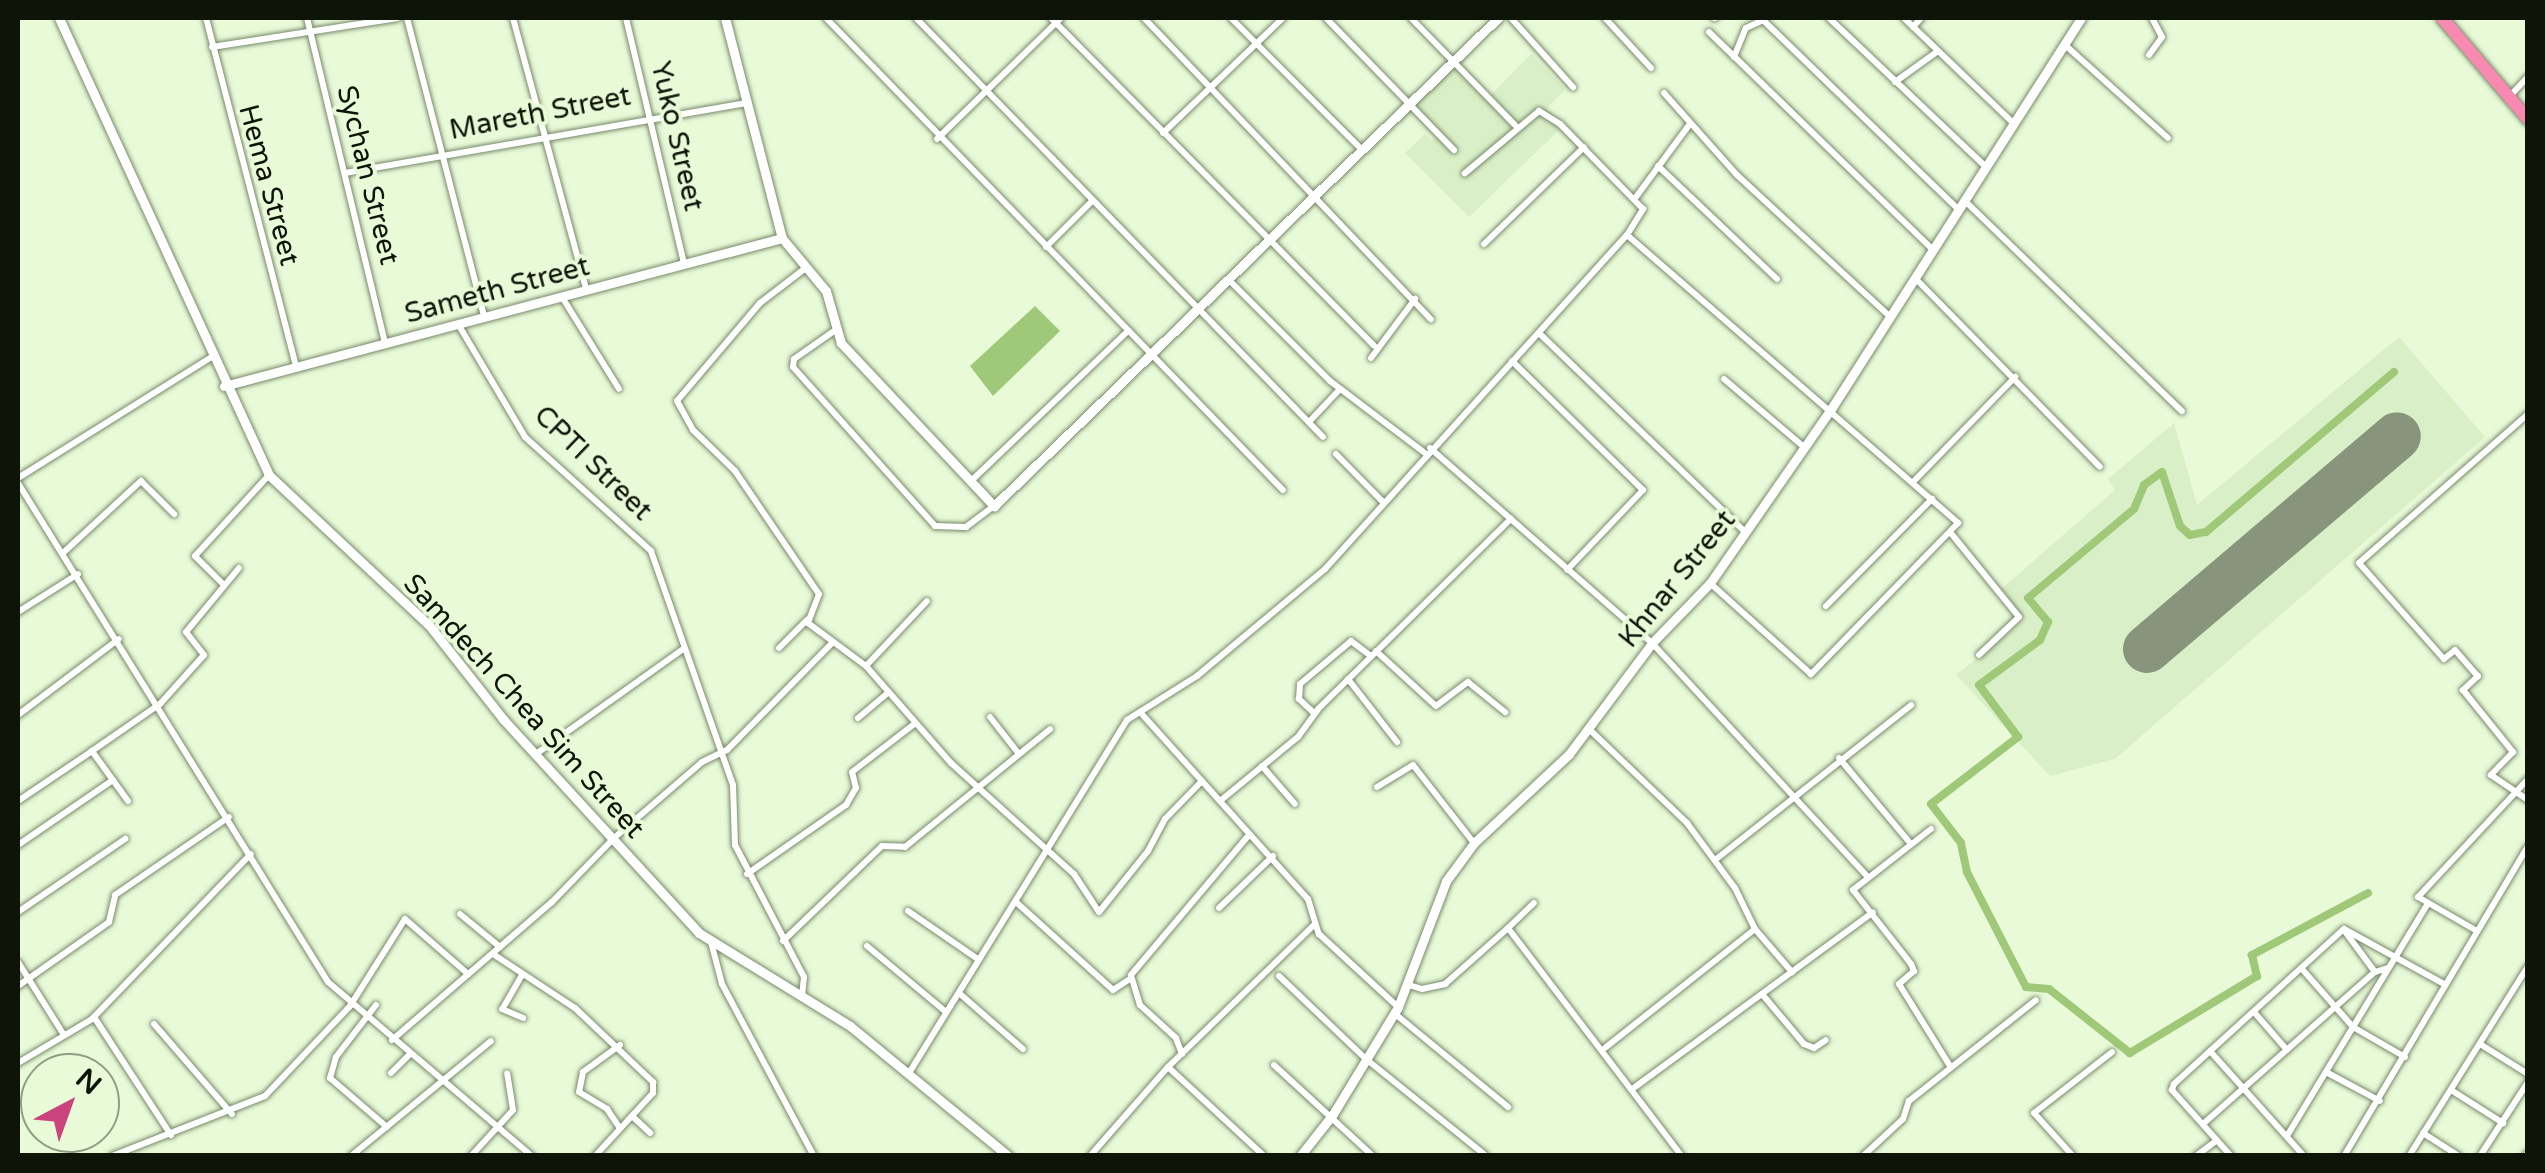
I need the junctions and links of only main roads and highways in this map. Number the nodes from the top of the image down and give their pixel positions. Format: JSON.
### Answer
{"nodes":[{"id":1,"x":2442,"y":18,"type":"edge"},
{"id":2,"x":2528,"y":119,"type":"edge"}],
"edges":[{"from":1,"to":2,"type":"highway"}]}
